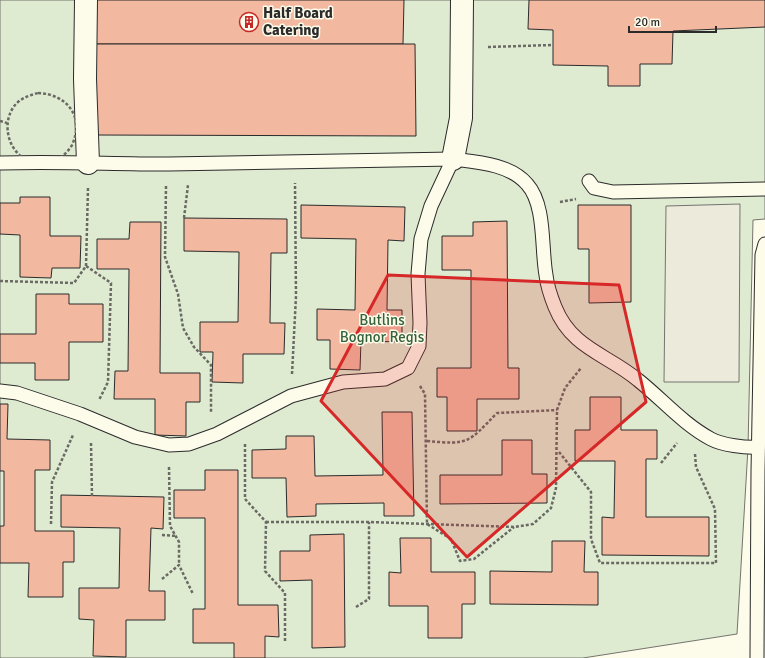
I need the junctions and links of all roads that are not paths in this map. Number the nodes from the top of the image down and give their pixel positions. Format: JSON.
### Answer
{"nodes":[{"id":1,"x":86,"y":0,"type":"edge"},
{"id":2,"x":462,"y":0,"type":"edge"},
{"id":3,"x":454,"y":159,"type":"junction"},
{"id":4,"x":0,"y":163,"type":"edge"},
{"id":5,"x":88,"y":163,"type":"junction"},
{"id":6,"x":589,"y":181,"type":"dead end"},
{"id":7,"x":765,"y":189,"type":"edge"},
{"id":8,"x":765,"y":244,"type":"edge"},
{"id":9,"x":0,"y":391,"type":"edge"},
{"id":10,"x":758,"y":447,"type":"junction"},
{"id":11,"x":757,"y":658,"type":"edge"}],
"edges":[{"from":1,"to":5,"type":"street"},
{"from":2,"to":3,"type":"street"},
{"from":3,"to":5,"type":"lane"},
{"from":3,"to":9,"type":"lane"},
{"from":3,"to":10,"type":"lane"},
{"from":4,"to":5,"type":"lane"},
{"from":6,"to":7,"type":"lane"},
{"from":8,"to":10,"type":"lane"},
{"from":10,"to":11,"type":"lane"}]}
